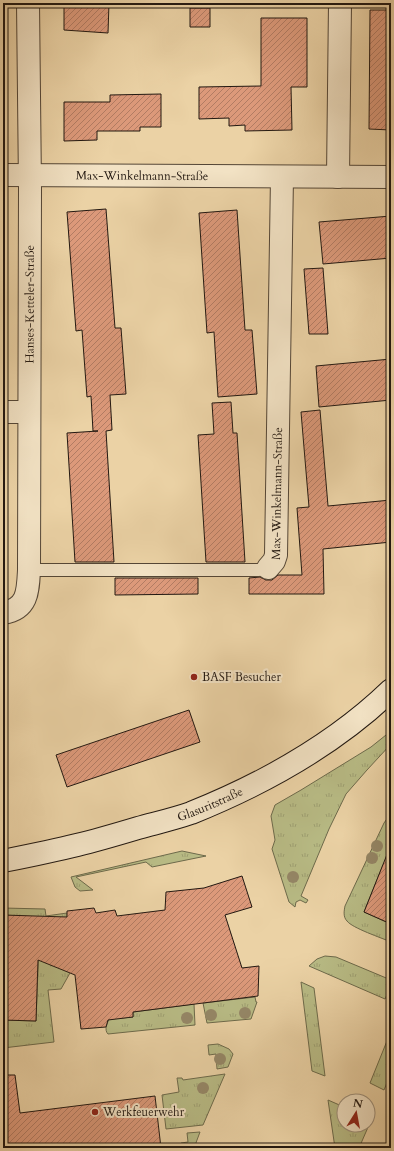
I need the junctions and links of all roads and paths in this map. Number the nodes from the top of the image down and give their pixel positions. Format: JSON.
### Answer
{"nodes":[{"id":1,"x":28,"y":3,"type":"edge"},
{"id":2,"x":340,"y":3,"type":"edge"},
{"id":3,"x":3,"y":175,"type":"edge"},
{"id":4,"x":29,"y":175,"type":"junction"},
{"id":5,"x":282,"y":177,"type":"junction"},
{"id":6,"x":338,"y":177,"type":"junction"},
{"id":7,"x":391,"y":177,"type":"edge"},
{"id":8,"x":3,"y":412,"type":"edge"},
{"id":9,"x":29,"y":412,"type":"junction"},
{"id":10,"x":268,"y":568,"type":"joint"},
{"id":11,"x":29,"y":570,"type":"junction"},
{"id":12,"x":12,"y":609,"type":"edge"},
{"id":13,"x":391,"y":690,"type":"edge"},
{"id":14,"x":3,"y":861,"type":"edge"}],
"edges":[{"from":1,"to":4,"type":"street","name":"Hanses-Ketteler-Straße"},
{"from":2,"to":6,"type":"street"},
{"from":3,"to":4,"type":"street","name":"Max-Winkelmann-Straße"},
{"from":4,"to":5,"type":"street","name":"Max-Winkelmann-Straße"},
{"from":4,"to":9,"type":"street","name":"Hanses-Ketteler-Straße"},
{"from":5,"to":6,"type":"street","name":"Max-Winkelmann-Straße"},
{"from":5,"to":10,"type":"street","name":"Max-Winkelmann-Straße"},
{"from":6,"to":7,"type":"street","name":"Max-Winkelmann-Straße"},
{"from":8,"to":9,"type":"street"},
{"from":9,"to":11,"type":"street","name":"Hanses-Ketteler-Straße"},
{"from":10,"to":11,"type":"lane","name":"Max-Winkelmann-Straße"},
{"from":11,"to":12,"type":"street","name":"Hanses-Ketteler-Straße"},
{"from":13,"to":14,"type":"street","name":"Glasuritstraße"}]}
